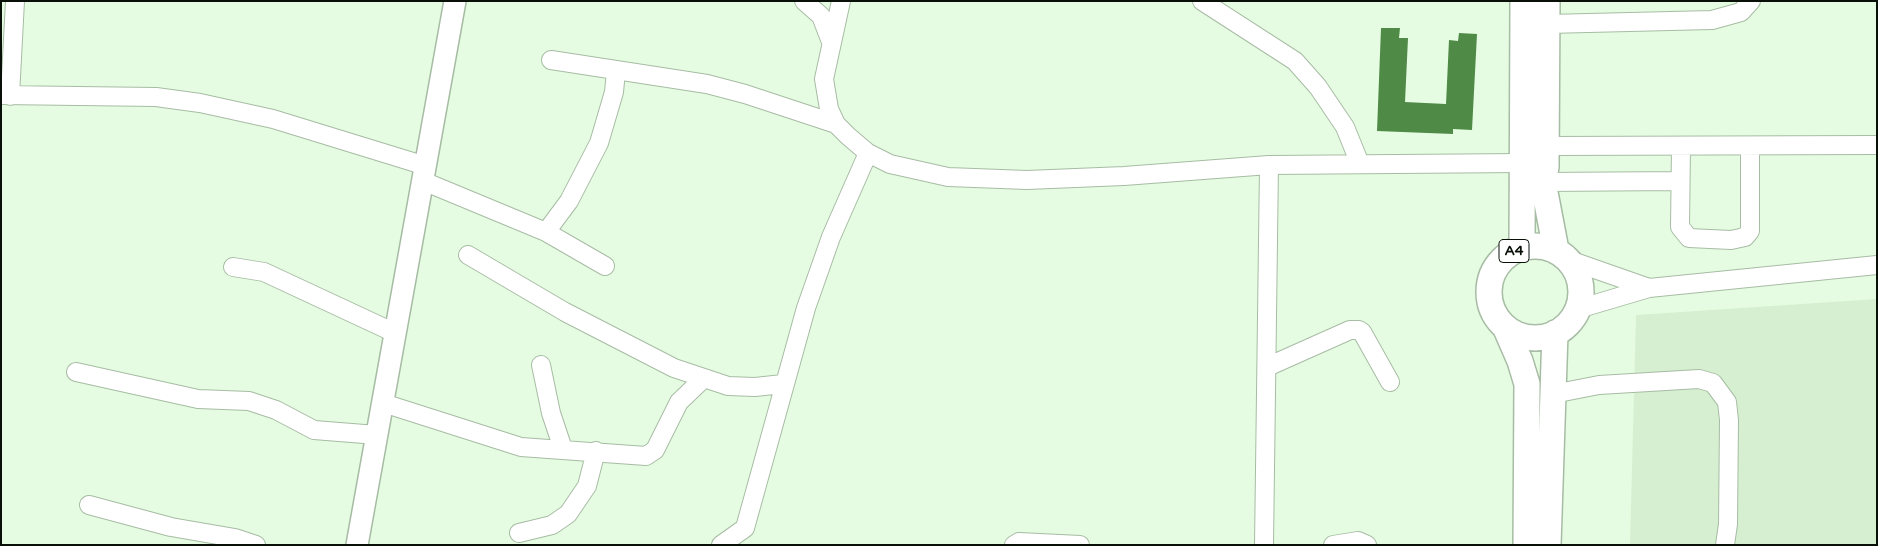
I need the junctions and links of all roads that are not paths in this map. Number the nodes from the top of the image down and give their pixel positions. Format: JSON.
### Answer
{"nodes":[{"id":1,"x":14,"y":1,"type":"edge"},
{"id":2,"x":455,"y":1,"type":"edge"},
{"id":3,"x":804,"y":1,"type":"edge"},
{"id":4,"x":841,"y":1,"type":"edge"},
{"id":5,"x":1202,"y":1,"type":"edge"},
{"id":6,"x":1523,"y":1,"type":"edge"},
{"id":7,"x":1751,"y":1,"type":"edge"},
{"id":8,"x":1547,"y":12,"type":"edge"},
{"id":9,"x":831,"y":42,"type":"junction"},
{"id":10,"x":551,"y":60,"type":"dead end"},
{"id":11,"x":616,"y":71,"type":"junction"},
{"id":12,"x":6,"y":96,"type":"edge"},
{"id":13,"x":836,"y":124,"type":"junction"},
{"id":14,"x":1877,"y":145,"type":"edge"},
{"id":15,"x":1546,"y":146,"type":"junction"},
{"id":16,"x":1750,"y":146,"type":"junction"},
{"id":17,"x":1681,"y":147,"type":"junction"},
{"id":18,"x":868,"y":153,"type":"junction"},
{"id":19,"x":1522,"y":163,"type":"junction"},
{"id":20,"x":1360,"y":164,"type":"junction"},
{"id":21,"x":1269,"y":165,"type":"junction"},
{"id":22,"x":424,"y":174,"type":"junction"},
{"id":23,"x":1680,"y":181,"type":"junction"},
{"id":24,"x":1543,"y":182,"type":"junction"},
{"id":25,"x":546,"y":232,"type":"junction"},
{"id":26,"x":1522,"y":247,"type":"junction"},
{"id":27,"x":468,"y":255,"type":"dead end"},
{"id":28,"x":1562,"y":255,"type":"junction"},
{"id":29,"x":1877,"y":264,"type":"edge"},
{"id":30,"x":233,"y":266,"type":"dead end"},
{"id":31,"x":605,"y":266,"type":"dead end"},
{"id":32,"x":1649,"y":288,"type":"junction"},
{"id":33,"x":1578,"y":309,"type":"junction"},
{"id":34,"x":1506,"y":329,"type":"junction"},
{"id":35,"x":395,"y":333,"type":"junction"},
{"id":36,"x":1555,"y":334,"type":"junction"},
{"id":37,"x":541,"y":365,"type":"dead end"},
{"id":38,"x":1267,"y":368,"type":"junction"},
{"id":39,"x":76,"y":372,"type":"dead end"},
{"id":40,"x":703,"y":379,"type":"junction"},
{"id":41,"x":1390,"y":382,"type":"dead end"},
{"id":42,"x":783,"y":384,"type":"junction"},
{"id":43,"x":1553,"y":394,"type":"junction"},
{"id":44,"x":383,"y":403,"type":"junction"},
{"id":45,"x":377,"y":435,"type":"junction"},
{"id":46,"x":563,"y":450,"type":"junction"},
{"id":47,"x":596,"y":451,"type":"junction"},
{"id":48,"x":88,"y":505,"type":"dead end"},
{"id":49,"x":519,"y":533,"type":"dead end"},
{"id":50,"x":256,"y":545,"type":"edge"},
{"id":51,"x":357,"y":545,"type":"edge"},
{"id":52,"x":721,"y":545,"type":"edge"},
{"id":53,"x":1014,"y":545,"type":"edge"},
{"id":54,"x":1080,"y":545,"type":"edge"},
{"id":55,"x":1264,"y":545,"type":"edge"},
{"id":56,"x":1334,"y":545,"type":"edge"},
{"id":57,"x":1367,"y":545,"type":"edge"},
{"id":58,"x":1526,"y":545,"type":"edge"},
{"id":59,"x":1548,"y":545,"type":"edge"},
{"id":60,"x":1725,"y":545,"type":"edge"}],
"edges":[{"from":1,"to":12,"type":"street"},
{"from":2,"to":22,"type":"main road"},
{"from":3,"to":9,"type":"street"},
{"from":4,"to":9,"type":"street"},
{"from":5,"to":20,"type":"street"},
{"from":6,"to":19,"type":"highway","number":"A4"},
{"from":7,"to":8,"type":"street"},
{"from":8,"to":15,"type":"highway"},
{"from":9,"to":13,"type":"street"},
{"from":10,"to":11,"type":"street"},
{"from":11,"to":13,"type":"street"},
{"from":11,"to":25,"type":"street"},
{"from":12,"to":22,"type":"street"},
{"from":13,"to":18,"type":"street"},
{"from":14,"to":16,"type":"street"},
{"from":15,"to":17,"type":"street"},
{"from":15,"to":24,"type":"highway"},
{"from":16,"to":17,"type":"street"},
{"from":16,"to":23,"type":"street"},
{"from":17,"to":23,"type":"street"},
{"from":18,"to":21,"type":"street"},
{"from":18,"to":42,"type":"street"},
{"from":19,"to":20,"type":"street"},
{"from":19,"to":26,"type":"highway","number":"A4"},
{"from":20,"to":21,"type":"street"},
{"from":21,"to":38,"type":"street"},
{"from":22,"to":25,"type":"street"},
{"from":22,"to":35,"type":"main road"},
{"from":23,"to":24,"type":"street"},
{"from":24,"to":28,"type":"highway"},
{"from":25,"to":31,"type":"street"},
{"from":26,"to":28,"type":"highway","number":"A4"},
{"from":26,"to":34,"type":"highway","number":"A4"},
{"from":27,"to":40,"type":"street"},
{"from":28,"to":32,"type":"street"},
{"from":28,"to":33,"type":"highway"},
{"from":29,"to":32,"type":"street"},
{"from":30,"to":35,"type":"street"},
{"from":32,"to":33,"type":"street"},
{"from":33,"to":36,"type":"highway"},
{"from":34,"to":36,"type":"highway"},
{"from":34,"to":58,"type":"highway","number":"A4"},
{"from":35,"to":44,"type":"main road"},
{"from":36,"to":43,"type":"highway"},
{"from":37,"to":46,"type":"street"},
{"from":38,"to":41,"type":"street"},
{"from":38,"to":55,"type":"street"},
{"from":39,"to":45,"type":"street"},
{"from":40,"to":42,"type":"street"},
{"from":40,"to":47,"type":"street"},
{"from":42,"to":52,"type":"street"},
{"from":43,"to":59,"type":"highway"},
{"from":43,"to":60,"type":"street"},
{"from":44,"to":45,"type":"main road"},
{"from":44,"to":46,"type":"street"},
{"from":45,"to":51,"type":"main road"},
{"from":46,"to":47,"type":"street"},
{"from":47,"to":49,"type":"street"},
{"from":48,"to":50,"type":"street"},
{"from":53,"to":54,"type":"street"},
{"from":56,"to":57,"type":"street"}]}
